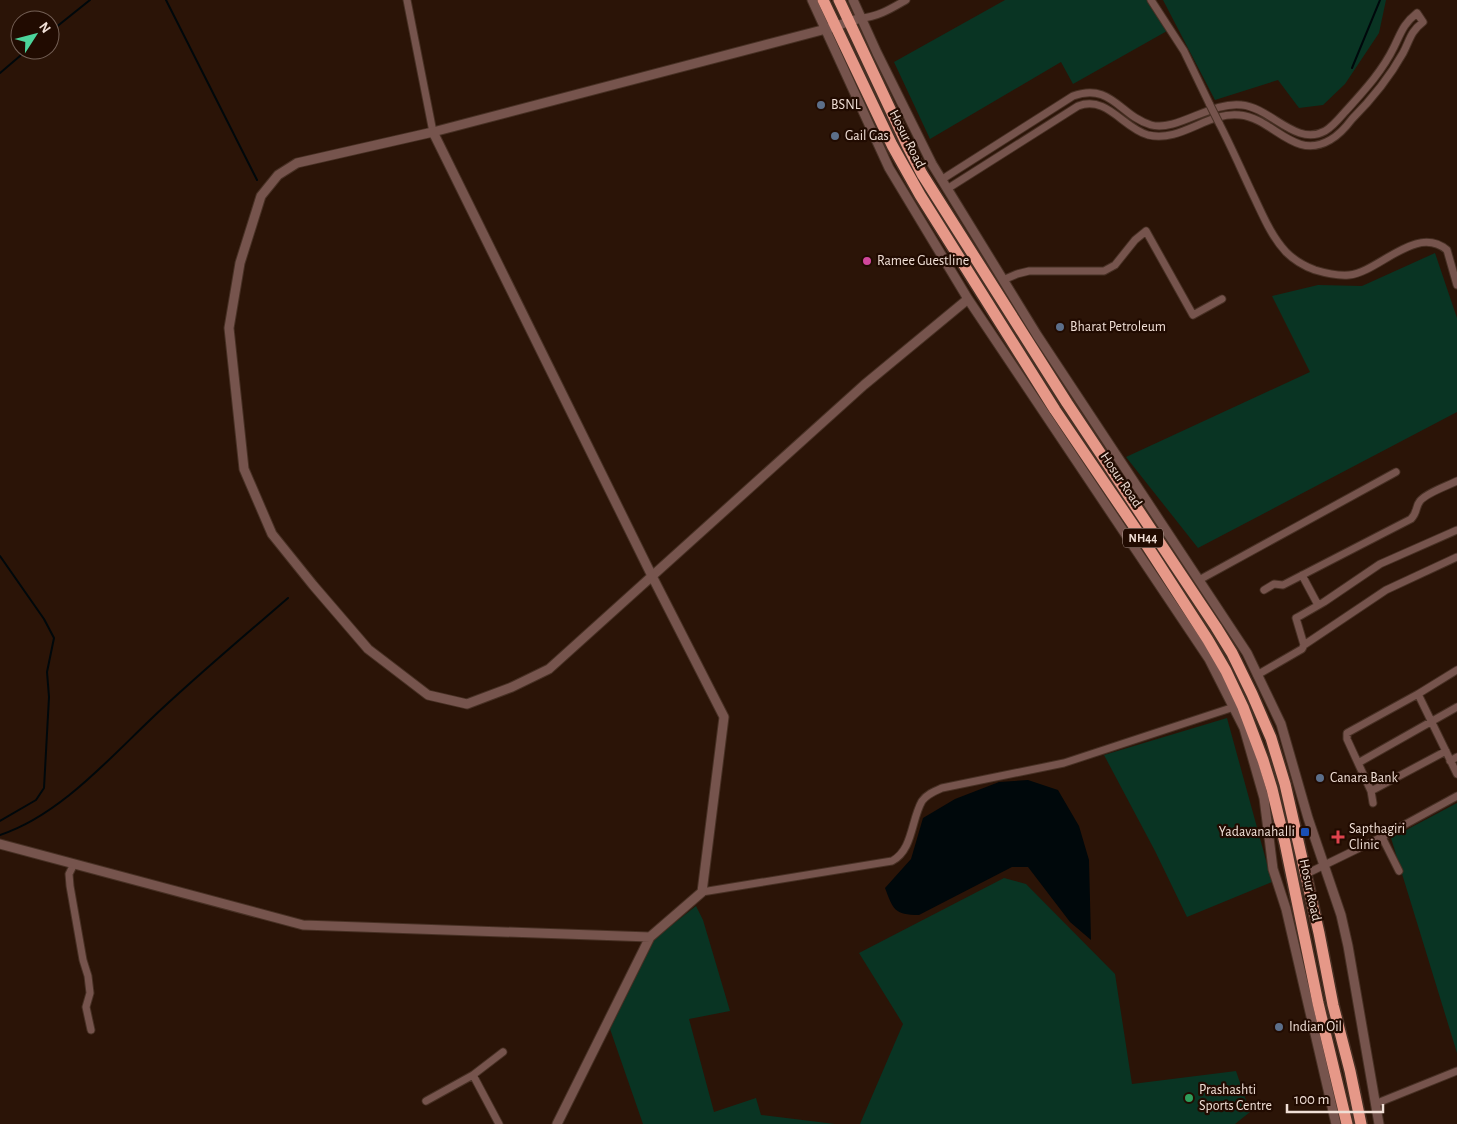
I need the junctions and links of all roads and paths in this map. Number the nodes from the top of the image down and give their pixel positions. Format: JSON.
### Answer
{"nodes":[{"id":1,"x":408,"y":0,"type":"edge"},
{"id":2,"x":812,"y":0,"type":"edge"},
{"id":3,"x":823,"y":0,"type":"edge"},
{"id":4,"x":839,"y":0,"type":"edge"},
{"id":5,"x":853,"y":0,"type":"edge"},
{"id":6,"x":906,"y":0,"type":"edge"},
{"id":7,"x":1151,"y":0,"type":"edge"},
{"id":8,"x":860,"y":15,"type":"junction"},
{"id":9,"x":849,"y":22,"type":"junction"},
{"id":10,"x":831,"y":28,"type":"junction"},
{"id":11,"x":433,"y":132,"type":"junction"},
{"id":12,"x":941,"y":180,"type":"junction"},
{"id":13,"x":947,"y":189,"type":"junction"},
{"id":14,"x":1457,"y":258,"type":"edge"},
{"id":15,"x":1454,"y":272,"type":"junction"},
{"id":16,"x":1003,"y":280,"type":"junction"},
{"id":17,"x":1457,"y":284,"type":"edge"},
{"id":18,"x":968,"y":299,"type":"junction"},
{"id":19,"x":1222,"y":299,"type":"dead end"},
{"id":20,"x":1396,"y":472,"type":"dead end"},
{"id":21,"x":1457,"y":481,"type":"edge"},
{"id":22,"x":1457,"y":530,"type":"edge"},
{"id":23,"x":1457,"y":557,"type":"edge"},
{"id":24,"x":1302,"y":575,"type":"junction"},
{"id":25,"x":652,"y":576,"type":"junction"},
{"id":26,"x":1199,"y":580,"type":"junction"},
{"id":27,"x":1264,"y":590,"type":"dead end"},
{"id":28,"x":1318,"y":605,"type":"junction"},
{"id":29,"x":1192,"y":623,"type":"junction"},
{"id":30,"x":1304,"y":645,"type":"junction"},
{"id":31,"x":1457,"y":670,"type":"edge"},
{"id":32,"x":1257,"y":675,"type":"junction"},
{"id":33,"x":1418,"y":694,"type":"junction"},
{"id":34,"x":1234,"y":707,"type":"junction"},
{"id":35,"x":1457,"y":707,"type":"edge"},
{"id":36,"x":1431,"y":722,"type":"junction"},
{"id":37,"x":1446,"y":751,"type":"junction"},
{"id":38,"x":1454,"y":759,"type":"edge"},
{"id":39,"x":1358,"y":762,"type":"junction"},
{"id":40,"x":1457,"y":774,"type":"edge"},
{"id":41,"x":1371,"y":791,"type":"junction"},
{"id":42,"x":1457,"y":796,"type":"edge"},
{"id":43,"x":1373,"y":803,"type":"dead end"},
{"id":44,"x":1382,"y":837,"type":"junction"},
{"id":45,"x":0,"y":844,"type":"edge"},
{"id":46,"x":74,"y":864,"type":"junction"},
{"id":47,"x":1324,"y":867,"type":"junction"},
{"id":48,"x":1399,"y":871,"type":"dead end"},
{"id":49,"x":1306,"y":874,"type":"junction"},
{"id":50,"x":702,"y":892,"type":"junction"},
{"id":51,"x":650,"y":937,"type":"junction"},
{"id":52,"x":1314,"y":1004,"type":"junction"},
{"id":53,"x":91,"y":1030,"type":"dead end"},
{"id":54,"x":503,"y":1052,"type":"dead end"},
{"id":55,"x":1457,"y":1071,"type":"edge"},
{"id":56,"x":473,"y":1075,"type":"junction"},
{"id":57,"x":426,"y":1101,"type":"dead end"},
{"id":58,"x":1375,"y":1104,"type":"junction"},
{"id":59,"x":499,"y":1124,"type":"edge"},
{"id":60,"x":558,"y":1124,"type":"edge"},
{"id":61,"x":1336,"y":1124,"type":"edge"},
{"id":62,"x":1347,"y":1124,"type":"edge"},
{"id":63,"x":1361,"y":1124,"type":"edge"},
{"id":64,"x":1379,"y":1124,"type":"edge"}],
"edges":[{"from":1,"to":11,"type":"street"},
{"from":2,"to":10,"type":"street"},
{"from":3,"to":10,"type":"highway","name":"Hosur Road","number":"NH44"},
{"from":4,"to":9,"type":"highway","name":"Hosur Road","number":"NH44"},
{"from":5,"to":8,"type":"street"},
{"from":6,"to":8,"type":"street"},
{"from":7,"to":15,"type":"street","bridge":true},
{"from":8,"to":9,"type":"street"},
{"from":8,"to":12,"type":"street"},
{"from":9,"to":10,"type":"street"},
{"from":9,"to":49,"type":"highway","name":"Hosur Road","number":"NH44"},
{"from":10,"to":11,"type":"street"},
{"from":10,"to":18,"type":"street"},
{"from":10,"to":29,"type":"highway","name":"Hosur Road","number":"NH44"},
{"from":11,"to":25,"type":"street"},
{"from":11,"to":25,"type":"street"},
{"from":12,"to":13,"type":"street"},
{"from":12,"to":13,"type":"street"},
{"from":13,"to":16,"type":"street"},
{"from":14,"to":15,"type":"street"},
{"from":15,"to":17,"type":"street"},
{"from":16,"to":19,"type":"street"},
{"from":16,"to":26,"type":"street"},
{"from":18,"to":25,"type":"street"},
{"from":18,"to":29,"type":"street"},
{"from":20,"to":26,"type":"street"},
{"from":21,"to":24,"type":"street"},
{"from":22,"to":28,"type":"street"},
{"from":23,"to":30,"type":"street"},
{"from":24,"to":27,"type":"street"},
{"from":24,"to":28,"type":"street"},
{"from":25,"to":50,"type":"street"},
{"from":26,"to":32,"type":"street"},
{"from":28,"to":30,"type":"street"},
{"from":29,"to":34,"type":"street"},
{"from":29,"to":52,"type":"highway","name":"Hosur Road","number":"NH44"},
{"from":30,"to":32,"type":"street"},
{"from":31,"to":33,"type":"street"},
{"from":32,"to":47,"type":"street"},
{"from":33,"to":36,"type":"street"},
{"from":33,"to":39,"type":"street"},
{"from":34,"to":50,"type":"street"},
{"from":34,"to":52,"type":"street"},
{"from":35,"to":36,"type":"street"},
{"from":36,"to":37,"type":"street"},
{"from":36,"to":39,"type":"street"},
{"from":37,"to":38,"type":"street"},
{"from":37,"to":41,"type":"street"},
{"from":38,"to":40,"type":"street"},
{"from":39,"to":41,"type":"street"},
{"from":41,"to":43,"type":"street"},
{"from":42,"to":44,"type":"street"},
{"from":44,"to":47,"type":"street"},
{"from":44,"to":48,"type":"street"},
{"from":45,"to":46,"type":"street"},
{"from":46,"to":51,"type":"street"},
{"from":46,"to":53,"type":"street"},
{"from":47,"to":49,"type":"street"},
{"from":47,"to":58,"type":"street"},
{"from":49,"to":63,"type":"highway","name":"Hosur Road","number":"NH44"},
{"from":50,"to":51,"type":"street"},
{"from":51,"to":60,"type":"street"},
{"from":52,"to":61,"type":"street"},
{"from":52,"to":62,"type":"highway","name":"Hosur Road","number":"NH44"},
{"from":54,"to":56,"type":"street"},
{"from":55,"to":58,"type":"street"},
{"from":56,"to":57,"type":"street"},
{"from":56,"to":59,"type":"street"},
{"from":58,"to":64,"type":"street"}]}
